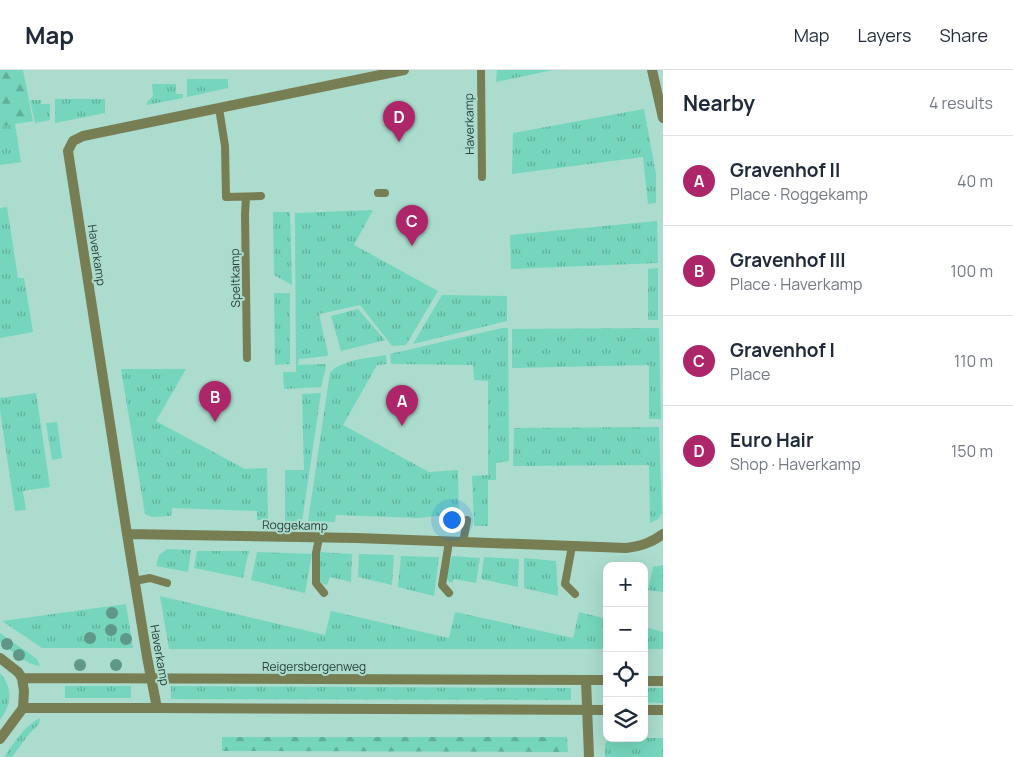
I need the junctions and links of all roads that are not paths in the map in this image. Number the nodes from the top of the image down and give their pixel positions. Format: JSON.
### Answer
{"nodes":[{"id":1,"x":403,"y":70,"type":"edge"},
{"id":2,"x":481,"y":70,"type":"edge"},
{"id":3,"x":652,"y":70,"type":"edge"},
{"id":4,"x":219,"y":108,"type":"junction"},
{"id":5,"x":663,"y":118,"type":"edge"},
{"id":6,"x":482,"y":177,"type":"dead end"},
{"id":7,"x":261,"y":196,"type":"dead end"},
{"id":8,"x":246,"y":197,"type":"junction"},
{"id":9,"x":247,"y":358,"type":"dead end"},
{"id":10,"x":467,"y":520,"type":"dead end"},
{"id":11,"x":127,"y":534,"type":"junction"},
{"id":12,"x":663,"y":534,"type":"edge"},
{"id":13,"x":319,"y":538,"type":"junction"},
{"id":14,"x":450,"y":542,"type":"junction"},
{"id":15,"x":463,"y":543,"type":"junction"},
{"id":16,"x":572,"y":546,"type":"junction"},
{"id":17,"x":134,"y":582,"type":"junction"},
{"id":18,"x":166,"y":583,"type":"dead end"},
{"id":19,"x":324,"y":593,"type":"dead end"},
{"id":20,"x":449,"y":593,"type":"dead end"},
{"id":21,"x":576,"y":594,"type":"dead end"},
{"id":22,"x":0,"y":658,"type":"edge"},
{"id":23,"x":151,"y":677,"type":"junction"},
{"id":24,"x":22,"y":678,"type":"junction"},
{"id":25,"x":586,"y":680,"type":"junction"},
{"id":26,"x":603,"y":680,"type":"edge"},
{"id":27,"x":648,"y":681,"type":"edge"},
{"id":28,"x":663,"y":681,"type":"edge"},
{"id":29,"x":23,"y":708,"type":"junction"},
{"id":30,"x":157,"y":708,"type":"junction"},
{"id":31,"x":587,"y":710,"type":"junction"},
{"id":32,"x":603,"y":710,"type":"edge"},
{"id":33,"x":648,"y":710,"type":"edge"},
{"id":34,"x":663,"y":710,"type":"edge"},
{"id":35,"x":0,"y":739,"type":"edge"},
{"id":36,"x":589,"y":757,"type":"edge"}],
"edges":[{"from":1,"to":4,"type":"street","name":"Haverkamp"},
{"from":2,"to":6,"type":"lane","name":"Haverkamp"},
{"from":3,"to":5,"type":"street"},
{"from":4,"to":8,"type":"lane"},
{"from":4,"to":11,"type":"street","name":"Haverkamp"},
{"from":7,"to":8,"type":"lane"},
{"from":8,"to":9,"type":"lane","name":"Speltkamp"},
{"from":10,"to":15,"type":"lane"},
{"from":11,"to":13,"type":"street","name":"Roggekamp"},
{"from":11,"to":17,"type":"street","name":"Haverkamp"},
{"from":12,"to":16,"type":"street","name":"Roggekamp"},
{"from":13,"to":14,"type":"street","name":"Roggekamp"},
{"from":13,"to":19,"type":"lane"},
{"from":14,"to":15,"type":"street","name":"Roggekamp"},
{"from":14,"to":20,"type":"lane"},
{"from":15,"to":16,"type":"street","name":"Roggekamp"},
{"from":16,"to":21,"type":"lane"},
{"from":17,"to":18,"type":"lane"},
{"from":17,"to":23,"type":"street","name":"Haverkamp"},
{"from":22,"to":24,"type":"street"},
{"from":23,"to":24,"type":"street","name":"Reigersbergenweg"},
{"from":23,"to":25,"type":"street","name":"Reigersbergenweg"},
{"from":23,"to":30,"type":"street","name":"Haverkamp"},
{"from":24,"to":29,"type":"street"},
{"from":25,"to":26,"type":"street","name":"Reigersbergenweg"},
{"from":25,"to":31,"type":"street"},
{"from":27,"to":28,"type":"street"},
{"from":29,"to":30,"type":"street"},
{"from":29,"to":35,"type":"street"},
{"from":30,"to":31,"type":"street"},
{"from":31,"to":32,"type":"street"},
{"from":31,"to":36,"type":"street"},
{"from":33,"to":34,"type":"street"}]}
